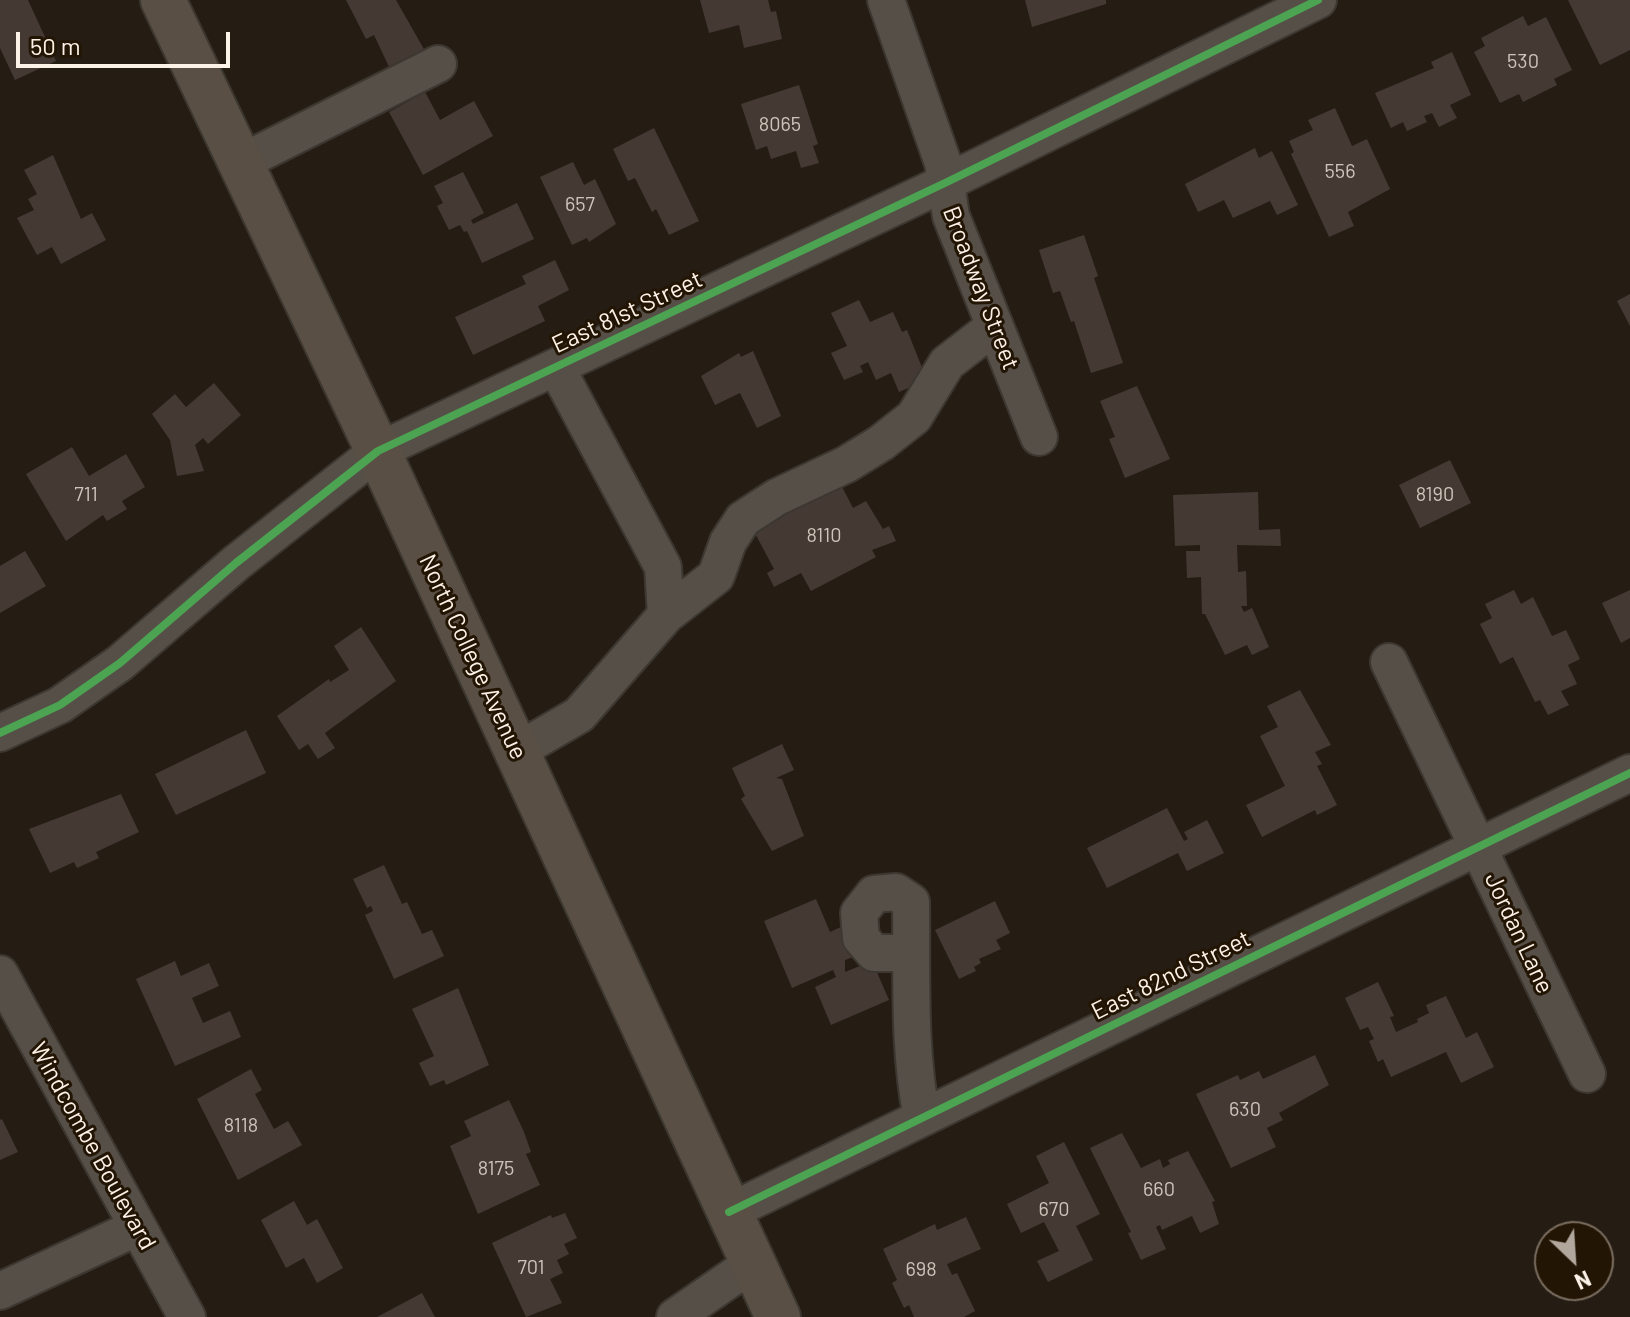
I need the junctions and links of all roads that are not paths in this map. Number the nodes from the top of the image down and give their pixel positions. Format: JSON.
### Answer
{"nodes":[{"id":1,"x":163,"y":0,"type":"edge"},
{"id":2,"x":886,"y":0,"type":"edge"},
{"id":3,"x":1318,"y":0,"type":"edge"},
{"id":4,"x":438,"y":64,"type":"dead end"},
{"id":5,"x":240,"y":163,"type":"junction"},
{"id":6,"x":945,"y":183,"type":"junction"},
{"id":7,"x":995,"y":326,"type":"junction"},
{"id":8,"x":556,"y":367,"type":"junction"},
{"id":9,"x":1039,"y":437,"type":"dead end"},
{"id":10,"x":378,"y":451,"type":"junction"},
{"id":11,"x":666,"y":615,"type":"junction"},
{"id":12,"x":1389,"y":662,"type":"dead end"},
{"id":13,"x":0,"y":733,"type":"edge"},
{"id":14,"x":517,"y":751,"type":"junction"},
{"id":15,"x":1630,"y":773,"type":"edge"},
{"id":16,"x":1478,"y":847,"type":"junction"},
{"id":17,"x":911,"y":953,"type":"dead end"},
{"id":18,"x":0,"y":974,"type":"edge"},
{"id":19,"x":1587,"y":1074,"type":"dead end"},
{"id":20,"x":922,"y":1118,"type":"junction"},
{"id":21,"x":729,"y":1212,"type":"junction"},
{"id":22,"x":138,"y":1227,"type":"junction"},
{"id":23,"x":753,"y":1263,"type":"junction"},
{"id":24,"x":0,"y":1291,"type":"edge"},
{"id":25,"x":187,"y":1317,"type":"edge"},
{"id":26,"x":675,"y":1317,"type":"edge"},
{"id":27,"x":778,"y":1317,"type":"edge"}],
"edges":[{"from":1,"to":5,"type":"main road","name":"North College Avenue"},
{"from":2,"to":6,"type":"street","name":"Broadway Street"},
{"from":3,"to":6,"type":"street","name":"East 81st Street"},
{"from":4,"to":5,"type":"street"},
{"from":5,"to":10,"type":"main road","name":"North College Avenue"},
{"from":6,"to":7,"type":"street","name":"Broadway Street"},
{"from":6,"to":8,"type":"street","name":"East 81st Street"},
{"from":7,"to":9,"type":"street","name":"Broadway Street"},
{"from":7,"to":11,"type":"street"},
{"from":8,"to":10,"type":"street","name":"East 81st Street"},
{"from":8,"to":11,"type":"street"},
{"from":10,"to":13,"type":"street","name":"East 81st Street"},
{"from":10,"to":14,"type":"main road","name":"North College Avenue"},
{"from":11,"to":14,"type":"street"},
{"from":12,"to":16,"type":"street","name":"Jordan Lane"},
{"from":14,"to":21,"type":"main road","name":"North College Avenue"},
{"from":15,"to":16,"type":"street","name":"East 82nd Street"},
{"from":16,"to":19,"type":"street","name":"Jordan Lane"},
{"from":16,"to":20,"type":"street","name":"East 82nd Street"},
{"from":17,"to":20,"type":"street"},
{"from":18,"to":22,"type":"street","name":"Windcombe Boulevard"},
{"from":20,"to":21,"type":"street","name":"East 82nd Street"},
{"from":21,"to":23,"type":"main road","name":"North College Avenue"},
{"from":22,"to":24,"type":"street"},
{"from":22,"to":25,"type":"street","name":"Windcombe Boulevard"},
{"from":23,"to":26,"type":"street"},
{"from":23,"to":27,"type":"main road","name":"North College Avenue"}]}
